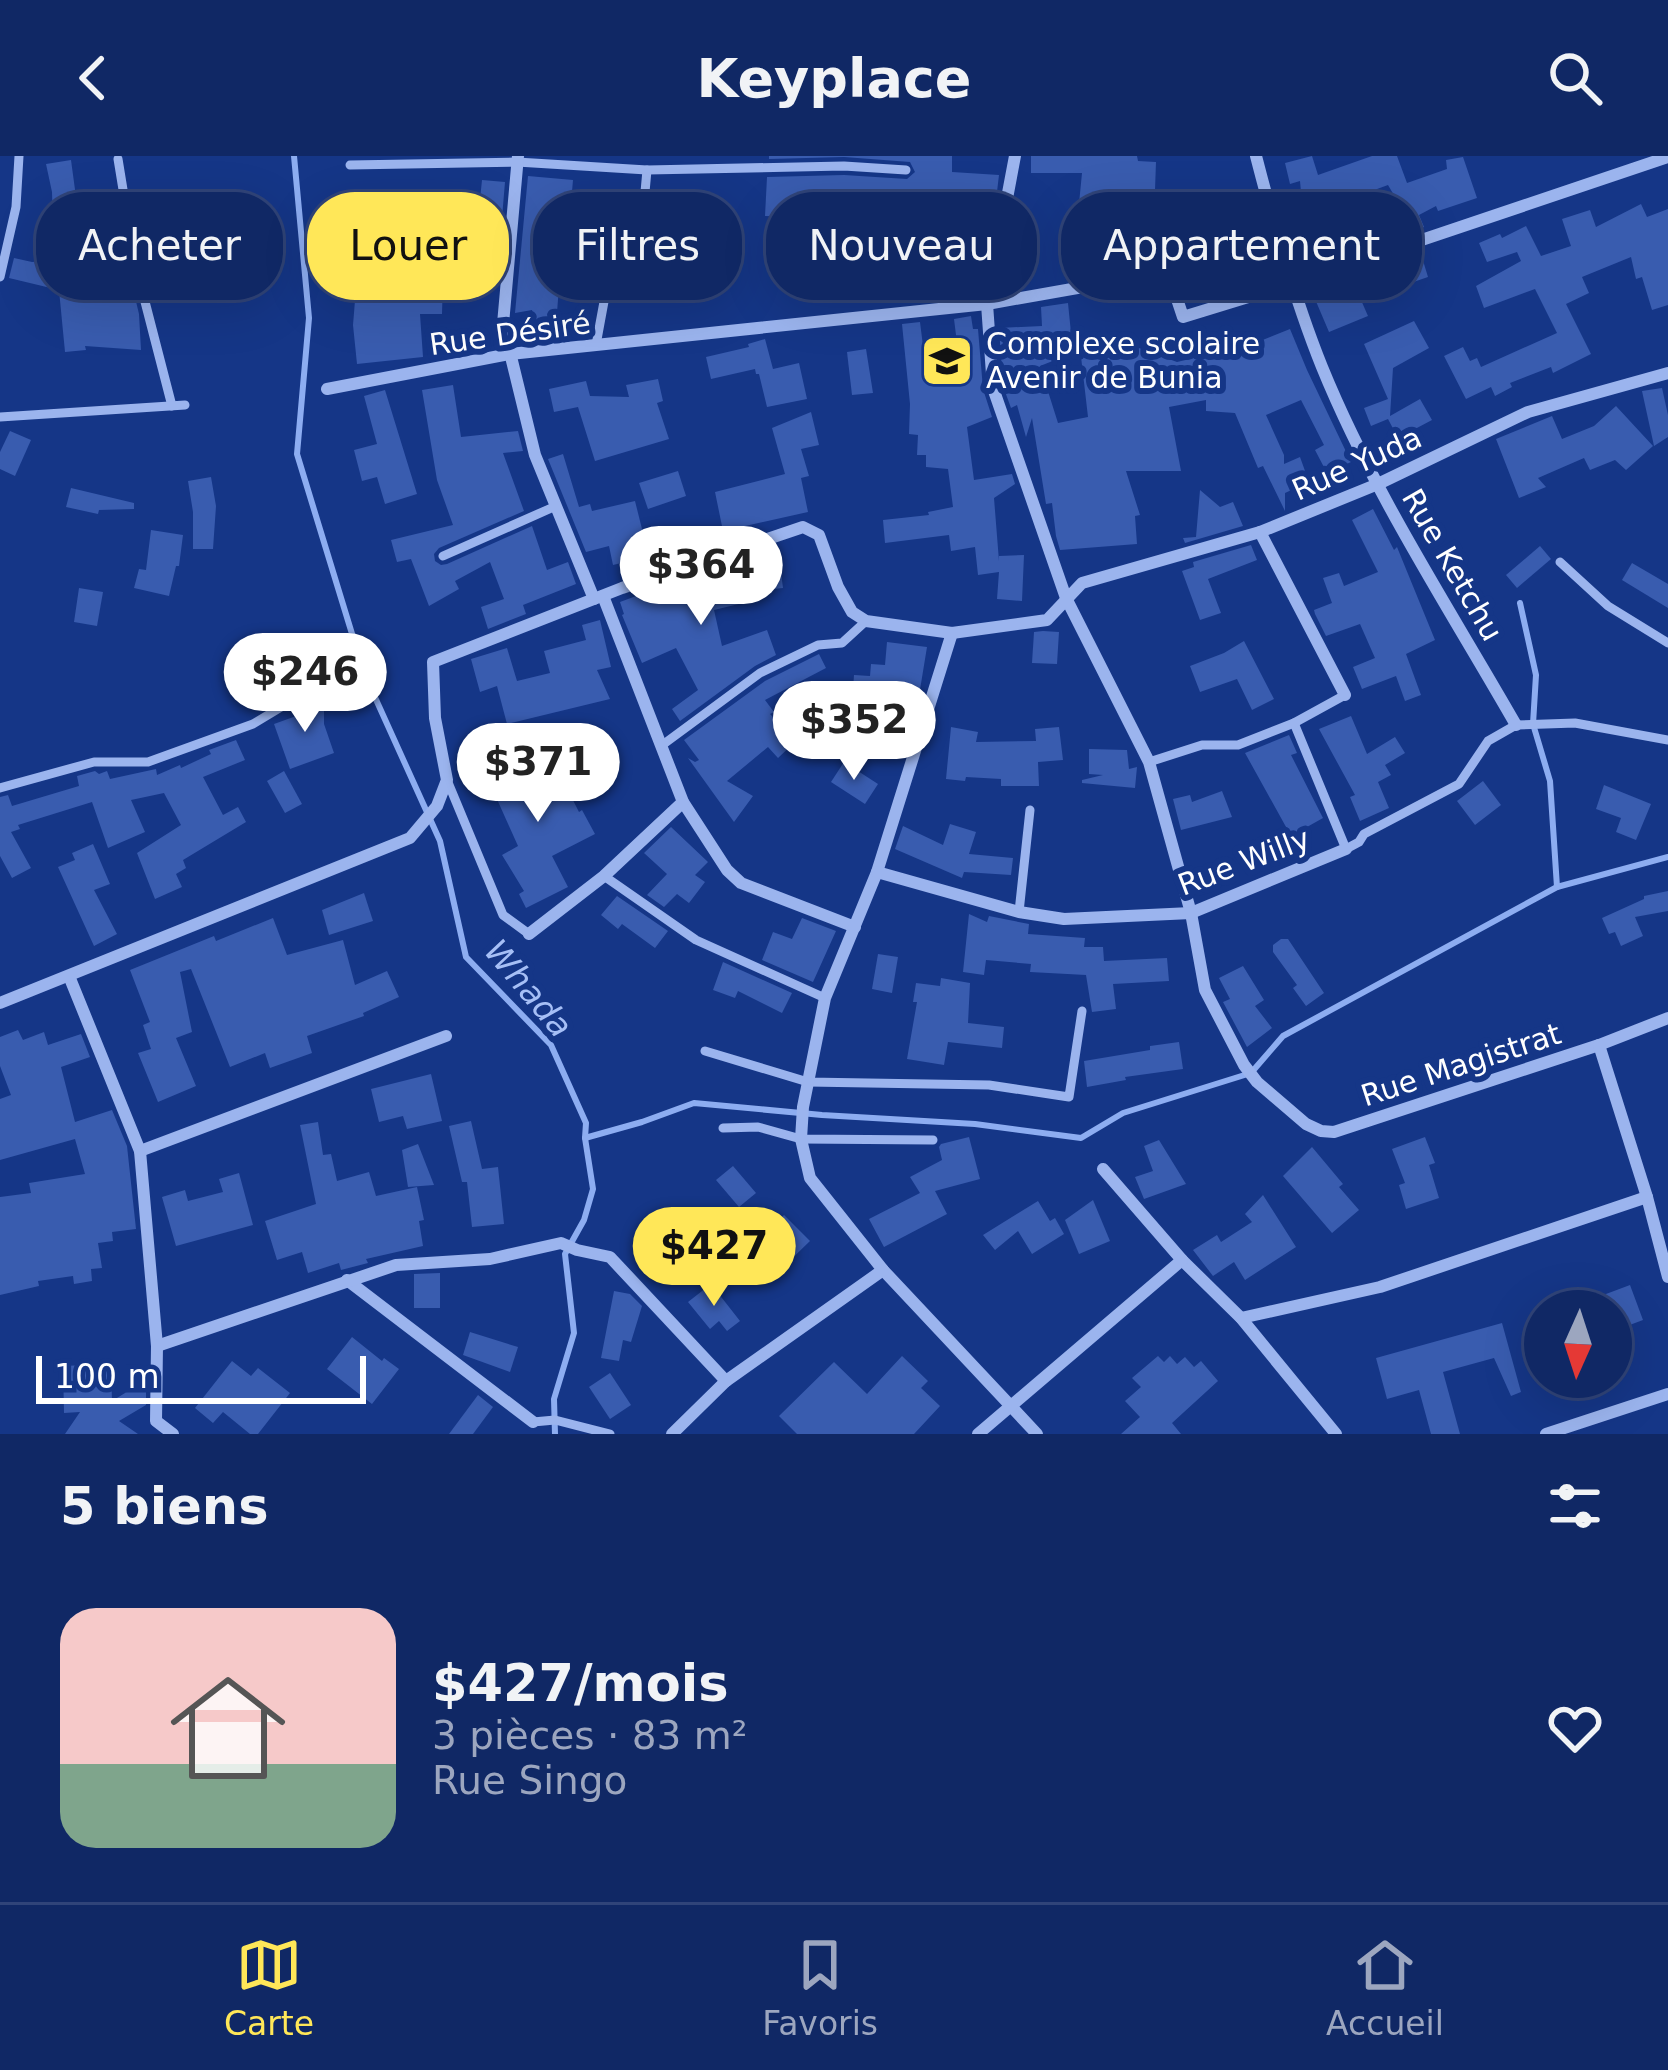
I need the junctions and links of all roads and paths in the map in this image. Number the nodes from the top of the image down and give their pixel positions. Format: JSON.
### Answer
{"nodes":[{"id":1,"x":19,"y":156,"type":"edge"},
{"id":2,"x":1015,"y":156,"type":"edge"},
{"id":3,"x":1256,"y":156,"type":"edge"},
{"id":4,"x":1668,"y":157,"type":"edge"},
{"id":5,"x":118,"y":159,"type":"dead end"},
{"id":6,"x":518,"y":159,"type":"edge"},
{"id":7,"x":845,"y":161,"type":"edge"},
{"id":8,"x":350,"y":164,"type":"dead end"},
{"id":9,"x":647,"y":170,"type":"junction"},
{"id":10,"x":906,"y":170,"type":"dead end"},
{"id":11,"x":1267,"y":192,"type":"edge"},
{"id":12,"x":1422,"y":240,"type":"edge"},
{"id":13,"x":0,"y":277,"type":"edge"},
{"id":14,"x":1061,"y":291,"type":"edge"},
{"id":15,"x":1177,"y":300,"type":"edge"},
{"id":16,"x":1238,"y":300,"type":"edge"},
{"id":17,"x":1300,"y":300,"type":"edge"},
{"id":18,"x":987,"y":304,"type":"junction"},
{"id":19,"x":596,"y":345,"type":"junction"},
{"id":20,"x":510,"y":354,"type":"junction"},
{"id":21,"x":1668,"y":374,"type":"edge"},
{"id":22,"x":327,"y":388,"type":"dead end"},
{"id":23,"x":185,"y":405,"type":"dead end"},
{"id":24,"x":172,"y":406,"type":"junction"},
{"id":25,"x":0,"y":418,"type":"edge"},
{"id":26,"x":1378,"y":484,"type":"junction"},
{"id":27,"x":556,"y":506,"type":"junction"},
{"id":28,"x":1261,"y":532,"type":"junction"},
{"id":29,"x":443,"y":556,"type":"dead end"},
{"id":30,"x":1560,"y":562,"type":"dead end"},
{"id":31,"x":598,"y":597,"type":"junction"},
{"id":32,"x":1066,"y":598,"type":"junction"},
{"id":33,"x":866,"y":621,"type":"junction"},
{"id":34,"x":952,"y":634,"type":"junction"},
{"id":35,"x":1668,"y":643,"type":"edge"},
{"id":36,"x":316,"y":686,"type":"dead end"},
{"id":37,"x":1345,"y":695,"type":"joint"},
{"id":38,"x":1294,"y":722,"type":"junction"},
{"id":39,"x":1516,"y":724,"type":"junction"},
{"id":40,"x":1668,"y":740,"type":"edge"},
{"id":41,"x":661,"y":746,"type":"junction"},
{"id":42,"x":1149,"y":762,"type":"junction"},
{"id":43,"x":447,"y":780,"type":"junction"},
{"id":44,"x":0,"y":788,"type":"edge"},
{"id":45,"x":682,"y":802,"type":"junction"},
{"id":46,"x":1030,"y":810,"type":"dead end"},
{"id":47,"x":1346,"y":849,"type":"junction"},
{"id":48,"x":877,"y":872,"type":"junction"},
{"id":49,"x":604,"y":876,"type":"junction"},
{"id":50,"x":1018,"y":912,"type":"junction"},
{"id":51,"x":1191,"y":913,"type":"junction"},
{"id":52,"x":855,"y":927,"type":"junction"},
{"id":53,"x":529,"y":934,"type":"joint"},
{"id":54,"x":69,"y":976,"type":"junction"},
{"id":55,"x":825,"y":998,"type":"junction"},
{"id":56,"x":0,"y":1004,"type":"edge"},
{"id":57,"x":1082,"y":1011,"type":"dead end"},
{"id":58,"x":1668,"y":1018,"type":"edge"},
{"id":59,"x":446,"y":1036,"type":"dead end"},
{"id":60,"x":1598,"y":1046,"type":"junction"},
{"id":61,"x":705,"y":1051,"type":"dead end"},
{"id":62,"x":808,"y":1082,"type":"junction"},
{"id":63,"x":723,"y":1129,"type":"dead end"},
{"id":64,"x":801,"y":1136,"type":"junction"},
{"id":65,"x":933,"y":1139,"type":"dead end"},
{"id":66,"x":140,"y":1151,"type":"junction"},
{"id":67,"x":1103,"y":1169,"type":"dead end"},
{"id":68,"x":1647,"y":1197,"type":"junction"},
{"id":69,"x":1182,"y":1260,"type":"junction"},
{"id":70,"x":883,"y":1270,"type":"junction"},
{"id":71,"x":1668,"y":1277,"type":"edge"},
{"id":72,"x":347,"y":1280,"type":"junction"},
{"id":73,"x":1240,"y":1318,"type":"junction"},
{"id":74,"x":158,"y":1346,"type":"junction"},
{"id":75,"x":726,"y":1381,"type":"junction"},
{"id":76,"x":1668,"y":1394,"type":"edge"},
{"id":77,"x":1010,"y":1406,"type":"junction"},
{"id":78,"x":533,"y":1422,"type":"joint"},
{"id":79,"x":173,"y":1434,"type":"edge"},
{"id":80,"x":610,"y":1434,"type":"edge"},
{"id":81,"x":672,"y":1434,"type":"edge"},
{"id":82,"x":978,"y":1434,"type":"edge"},
{"id":83,"x":1036,"y":1434,"type":"edge"},
{"id":84,"x":1336,"y":1434,"type":"edge"},
{"id":85,"x":1546,"y":1434,"type":"edge"}],
"edges":[{"from":1,"to":13,"type":"lane"},
{"from":2,"to":18,"type":"street"},
{"from":3,"to":11,"type":"street","name":"Rue Ketchu"},
{"from":4,"to":12,"type":"street"},
{"from":5,"to":24,"type":"lane"},
{"from":6,"to":8,"type":"lane"},
{"from":6,"to":9,"type":"lane"},
{"from":6,"to":20,"type":"street"},
{"from":7,"to":9,"type":"lane"},
{"from":7,"to":10,"type":"lane"},
{"from":9,"to":19,"type":"lane"},
{"from":14,"to":18,"type":"street","name":"Rue Désiré"},
{"from":15,"to":16,"type":"street","name":"Rue Désiré"},
{"from":17,"to":26,"type":"street","name":"Rue Ketchu"},
{"from":18,"to":19,"type":"street","name":"Rue Désiré"},
{"from":18,"to":32,"type":"street"},
{"from":19,"to":20,"type":"street","name":"Rue Désiré"},
{"from":20,"to":22,"type":"street","name":"Rue Désiré"},
{"from":20,"to":27,"type":"street"},
{"from":21,"to":26,"type":"street","name":"Rue Yuda"},
{"from":23,"to":24,"type":"lane"},
{"from":24,"to":25,"type":"lane"},
{"from":26,"to":28,"type":"street","name":"Rue Yuda"},
{"from":26,"to":39,"type":"street","name":"Rue Ketchu"},
{"from":27,"to":29,"type":"lane"},
{"from":27,"to":31,"type":"street"},
{"from":28,"to":32,"type":"street","name":"Rue Yuda"},
{"from":28,"to":37,"type":"street"},
{"from":30,"to":35,"type":"lane"},
{"from":31,"to":33,"type":"street"},
{"from":31,"to":41,"type":"street"},
{"from":31,"to":43,"type":"street"},
{"from":32,"to":34,"type":"street","name":"Rue Yuda"},
{"from":32,"to":42,"type":"street"},
{"from":33,"to":34,"type":"street","name":"Rue Yuda"},
{"from":33,"to":41,"type":"lane"},
{"from":34,"to":48,"type":"street"},
{"from":36,"to":44,"type":"lane"},
{"from":37,"to":38,"type":"lane"},
{"from":38,"to":42,"type":"lane"},
{"from":38,"to":47,"type":"lane"},
{"from":39,"to":40,"type":"lane"},
{"from":39,"to":47,"type":"lane","name":"Rue Willy"},
{"from":41,"to":45,"type":"street"},
{"from":42,"to":51,"type":"street"},
{"from":43,"to":53,"type":"lane"},
{"from":43,"to":54,"type":"street"},
{"from":45,"to":49,"type":"street"},
{"from":45,"to":52,"type":"street"},
{"from":46,"to":50,"type":"lane"},
{"from":47,"to":51,"type":"street","name":"Rue Willy"},
{"from":48,"to":50,"type":"street","name":"Rue Willy"},
{"from":48,"to":52,"type":"street"},
{"from":49,"to":53,"type":"street"},
{"from":49,"to":55,"type":"lane"},
{"from":50,"to":51,"type":"street","name":"Rue Willy"},
{"from":51,"to":60,"type":"street","name":"Rue Magistrat"},
{"from":52,"to":55,"type":"street"},
{"from":54,"to":56,"type":"street"},
{"from":54,"to":66,"type":"street"},
{"from":55,"to":62,"type":"street"},
{"from":57,"to":62,"type":"lane"},
{"from":58,"to":60,"type":"street"},
{"from":59,"to":66,"type":"street"},
{"from":60,"to":68,"type":"street","name":"Rue Magistrat"},
{"from":61,"to":62,"type":"lane"},
{"from":62,"to":64,"type":"street"},
{"from":63,"to":64,"type":"lane"},
{"from":64,"to":65,"type":"lane"},
{"from":64,"to":70,"type":"street"},
{"from":66,"to":74,"type":"street"},
{"from":67,"to":69,"type":"street"},
{"from":68,"to":71,"type":"street","name":"Rue Magistrat"},
{"from":68,"to":73,"type":"street"},
{"from":69,"to":73,"type":"street"},
{"from":69,"to":77,"type":"street"},
{"from":70,"to":75,"type":"street"},
{"from":70,"to":77,"type":"street"},
{"from":72,"to":74,"type":"street"},
{"from":72,"to":75,"type":"street"},
{"from":72,"to":78,"type":"street"},
{"from":73,"to":84,"type":"street"},
{"from":74,"to":79,"type":"street"},
{"from":75,"to":81,"type":"street"},
{"from":76,"to":85,"type":"street"},
{"from":77,"to":82,"type":"street"},
{"from":77,"to":83,"type":"street"},
{"from":78,"to":80,"type":"lane"}]}
